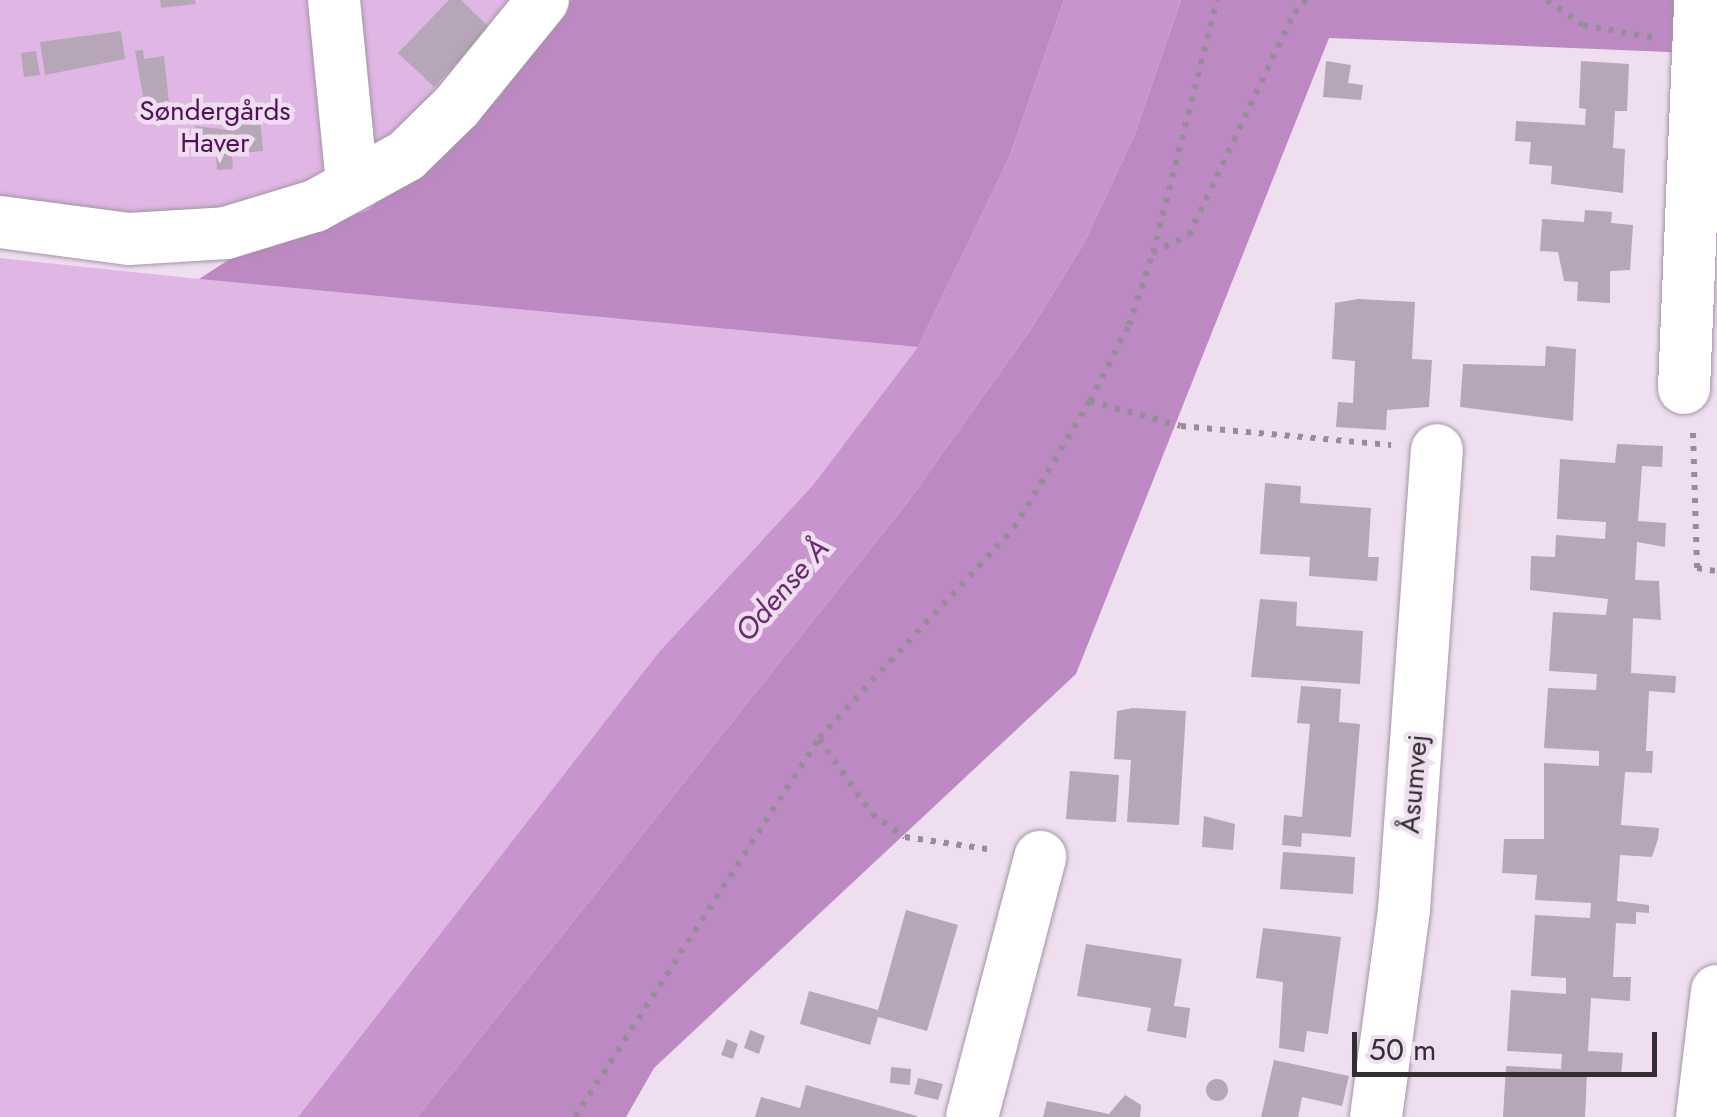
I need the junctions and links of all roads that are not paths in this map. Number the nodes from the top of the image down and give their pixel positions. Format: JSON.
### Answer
{"nodes":[{"id":1,"x":334,"y":0,"type":"edge"},
{"id":2,"x":543,"y":0,"type":"edge"},
{"id":3,"x":1698,"y":22,"type":"edge"},
{"id":4,"x":352,"y":184,"type":"junction"},
{"id":5,"x":0,"y":222,"type":"edge"},
{"id":6,"x":1684,"y":388,"type":"road end"},
{"id":7,"x":1437,"y":450,"type":"road end"},
{"id":8,"x":1040,"y":857,"type":"road end"},
{"id":9,"x":1717,"y":991,"type":"edge"},
{"id":10,"x":972,"y":1117,"type":"edge"},
{"id":11,"x":1376,"y":1117,"type":"edge"},
{"id":12,"x":1702,"y":1117,"type":"edge"}],
"edges":[{"from":1,"to":4,"type":"street"},
{"from":2,"to":4,"type":"street"},
{"from":3,"to":6,"type":"street"},
{"from":4,"to":5,"type":"street"},
{"from":7,"to":11,"type":"street","name":"Åsumvej"},
{"from":8,"to":10,"type":"street"},
{"from":9,"to":12,"type":"street"}]}
